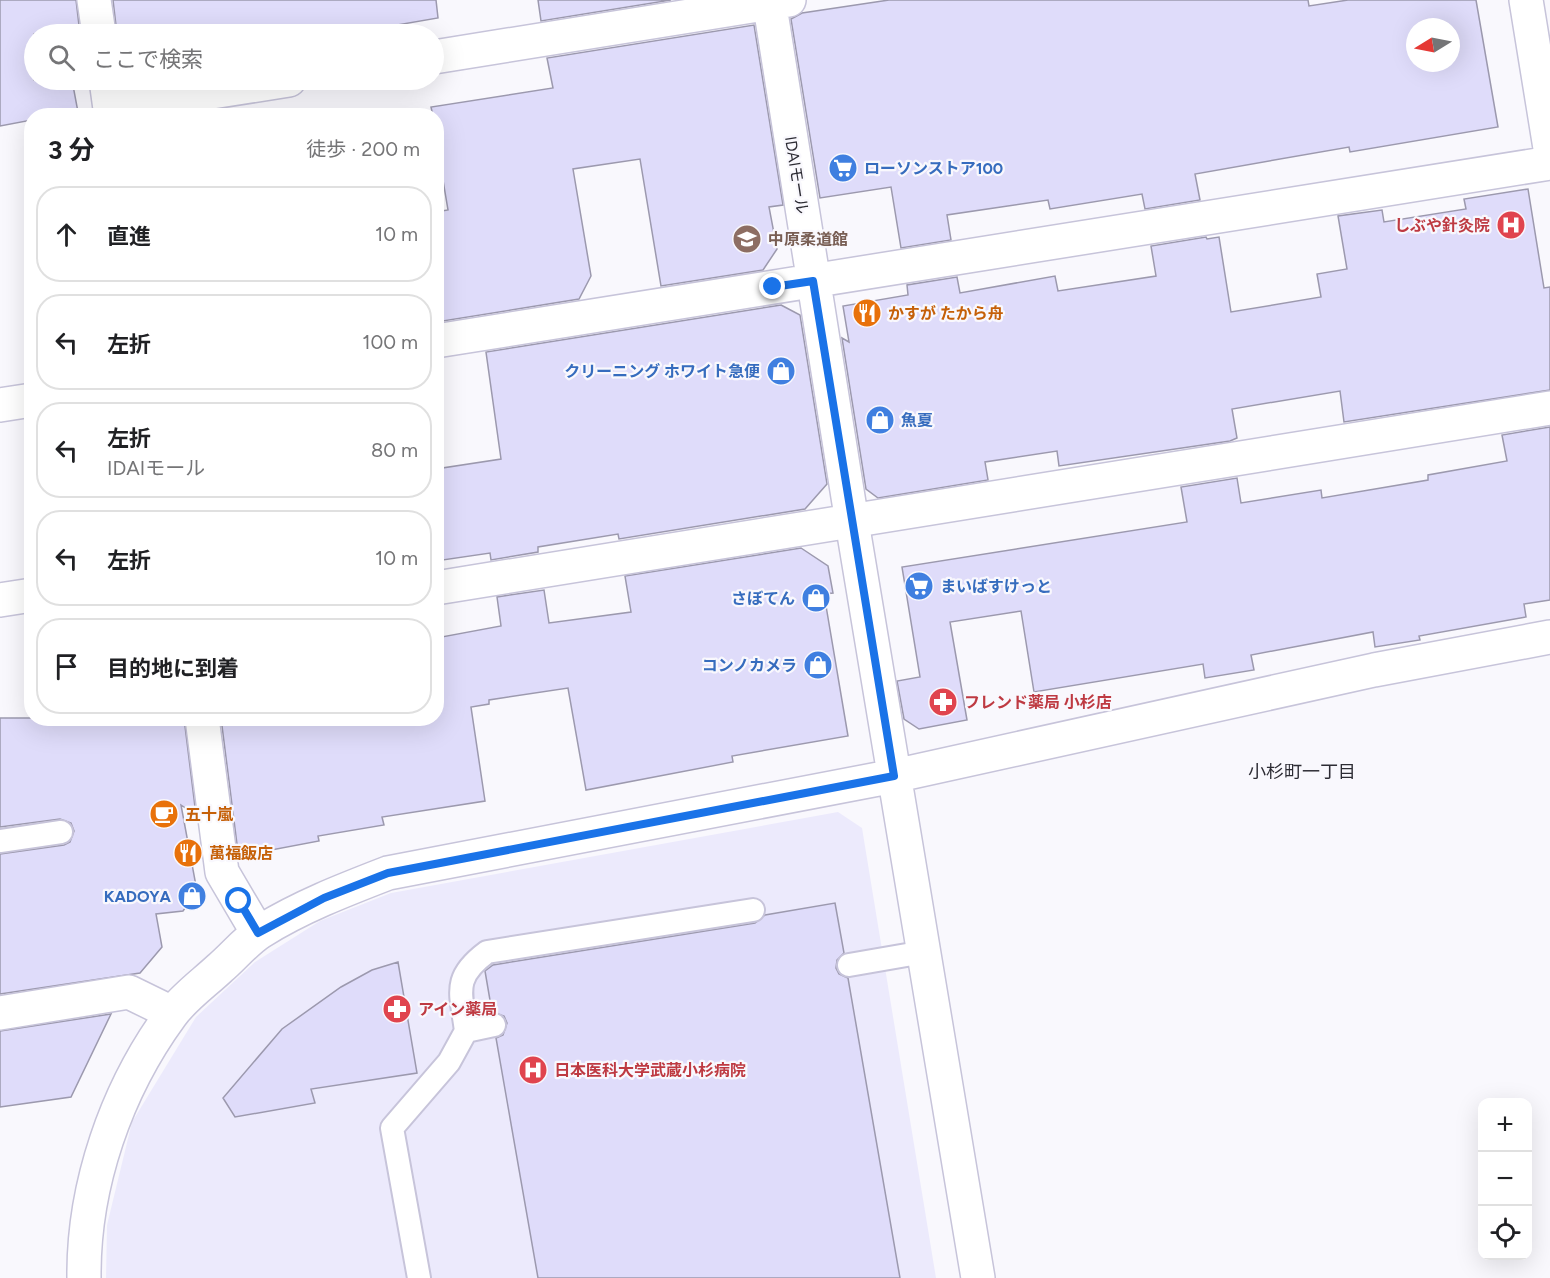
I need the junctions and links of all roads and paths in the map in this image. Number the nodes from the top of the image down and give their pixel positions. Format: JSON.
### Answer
{"nodes":[{"id":1,"x":94,"y":0,"type":"edge"},
{"id":2,"x":1526,"y":0,"type":"edge"},
{"id":3,"x":776,"y":1,"type":"edge"},
{"id":4,"x":98,"y":24,"type":"edge"},
{"id":5,"x":444,"y":55,"type":"edge"},
{"id":6,"x":203,"y":90,"type":"edge"},
{"id":7,"x":109,"y":101,"type":"edge"},
{"id":8,"x":1550,"y":148,"type":"edge"},
{"id":9,"x":1550,"y":163,"type":"edge"},
{"id":10,"x":813,"y":281,"type":"junction"},
{"id":11,"x":444,"y":340,"type":"edge"},
{"id":12,"x":24,"y":401,"type":"edge"},
{"id":13,"x":0,"y":405,"type":"edge"},
{"id":14,"x":1550,"y":408,"type":"edge"},
{"id":15,"x":852,"y":522,"type":"junction"},
{"id":16,"x":444,"y":587,"type":"edge"},
{"id":17,"x":24,"y":596,"type":"edge"},
{"id":18,"x":0,"y":600,"type":"edge"},
{"id":19,"x":1550,"y":637,"type":"edge"},
{"id":20,"x":203,"y":726,"type":"edge"},
{"id":21,"x":894,"y":776,"type":"junction"},
{"id":22,"x":61,"y":832,"type":"dead end"},
{"id":23,"x":0,"y":841,"type":"edge"},
{"id":24,"x":753,"y":910,"type":"dead end"},
{"id":25,"x":258,"y":933,"type":"junction"},
{"id":26,"x":924,"y":952,"type":"junction"},
{"id":27,"x":849,"y":965,"type":"dead end"},
{"id":28,"x":0,"y":1013,"type":"edge"},
{"id":29,"x":172,"y":1013,"type":"junction"},
{"id":30,"x":495,"y":1025,"type":"dead end"},
{"id":31,"x":466,"y":1031,"type":"junction"},
{"id":32,"x":84,"y":1278,"type":"edge"},
{"id":33,"x":419,"y":1278,"type":"edge"},
{"id":34,"x":978,"y":1278,"type":"edge"}],
"edges":[{"from":1,"to":4,"type":"street"},
{"from":2,"to":8,"type":"street"},
{"from":3,"to":5,"type":"street"},
{"from":3,"to":10,"type":"street","name":"IDAIモール"},
{"from":6,"to":7,"type":"street"},
{"from":9,"to":10,"type":"street"},
{"from":10,"to":11,"type":"street"},
{"from":10,"to":15,"type":"street","name":"IDAIモール"},
{"from":12,"to":13,"type":"street"},
{"from":14,"to":15,"type":"street"},
{"from":15,"to":16,"type":"street"},
{"from":15,"to":21,"type":"street","name":"IDAIモール"},
{"from":17,"to":18,"type":"street"},
{"from":19,"to":21,"type":"street"},
{"from":20,"to":25,"type":"street"},
{"from":21,"to":25,"type":"street"},
{"from":21,"to":26,"type":"street","name":"IDAIモール"},
{"from":22,"to":23,"type":"lane"},
{"from":24,"to":31,"type":"lane"},
{"from":25,"to":29,"type":"street"},
{"from":26,"to":27,"type":"lane"},
{"from":26,"to":34,"type":"street","name":"IDAIモール"},
{"from":28,"to":29,"type":"street"},
{"from":29,"to":32,"type":"street"},
{"from":30,"to":31,"type":"lane"},
{"from":31,"to":33,"type":"lane"}]}
